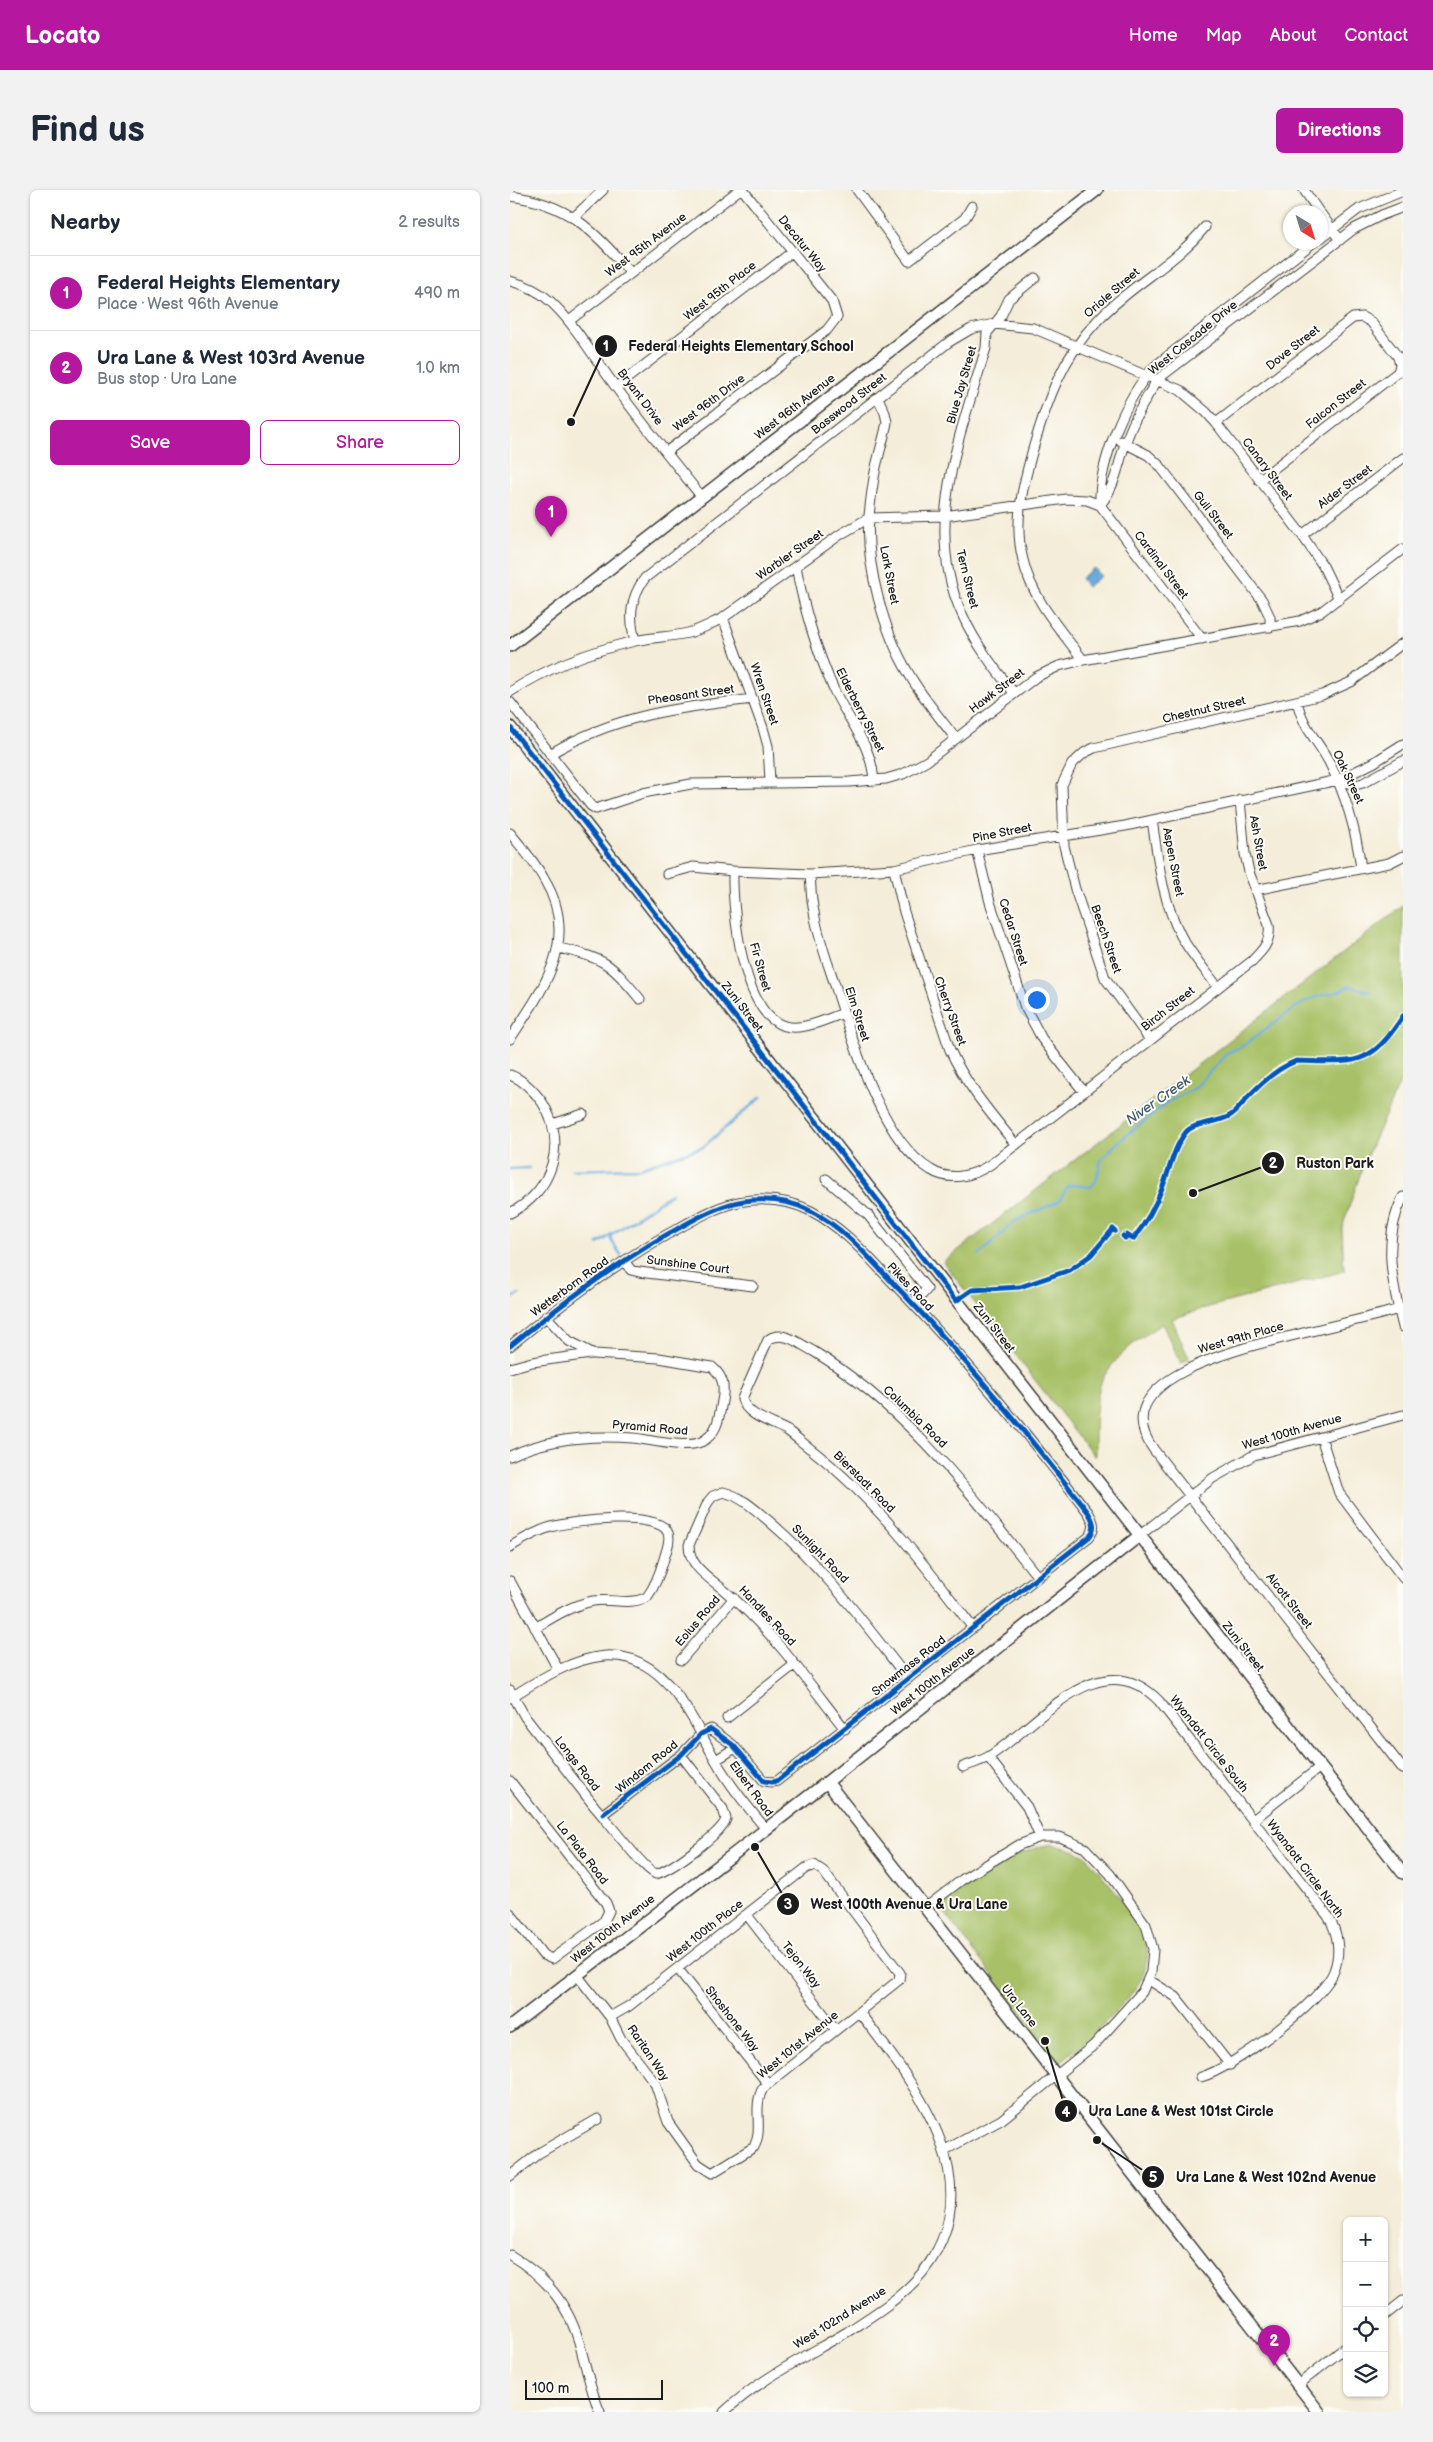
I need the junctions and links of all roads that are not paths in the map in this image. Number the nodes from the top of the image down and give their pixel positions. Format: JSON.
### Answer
{"nodes":[{"id":1,"x":603,"y":190,"type":"edge"},
{"id":2,"x":741,"y":190,"type":"edge"},
{"id":3,"x":1097,"y":190,"type":"edge"},
{"id":4,"x":1304,"y":190,"type":"edge"},
{"id":5,"x":859,"y":191,"type":"edge"},
{"id":6,"x":1403,"y":191,"type":"edge"},
{"id":7,"x":510,"y":196,"type":"edge"},
{"id":8,"x":1314,"y":205,"type":"edge"},
{"id":9,"x":972,"y":206,"type":"dead end"},
{"id":10,"x":1403,"y":207,"type":"edge"},
{"id":11,"x":573,"y":218,"type":"junction"},
{"id":12,"x":1328,"y":225,"type":"edge"},
{"id":13,"x":1205,"y":227,"type":"dead end"},
{"id":14,"x":1331,"y":229,"type":"junction"},
{"id":15,"x":1328,"y":231,"type":"edge"},
{"id":16,"x":1340,"y":240,"type":"junction"},
{"id":17,"x":1304,"y":250,"type":"edge"},
{"id":18,"x":792,"y":252,"type":"junction"},
{"id":19,"x":630,"y":272,"type":"junction"},
{"id":20,"x":1276,"y":272,"type":"junction"},
{"id":21,"x":1035,"y":278,"type":"dead end"},
{"id":22,"x":510,"y":281,"type":"edge"},
{"id":23,"x":1285,"y":283,"type":"junction"},
{"id":24,"x":837,"y":317,"type":"joint"},
{"id":25,"x":568,"y":321,"type":"junction"},
{"id":26,"x":994,"y":324,"type":"junction"},
{"id":27,"x":1208,"y":324,"type":"junction"},
{"id":28,"x":1216,"y":335,"type":"junction"},
{"id":29,"x":1384,"y":338,"type":"joint"},
{"id":30,"x":1077,"y":346,"type":"junction"},
{"id":31,"x":1152,"y":377,"type":"junction"},
{"id":32,"x":616,"y":387,"type":"junction"},
{"id":33,"x":878,"y":398,"type":"junction"},
{"id":34,"x":1216,"y":423,"type":"junction"},
{"id":35,"x":1114,"y":439,"type":"junction"},
{"id":36,"x":1126,"y":443,"type":"junction"},
{"id":37,"x":666,"y":452,"type":"junction"},
{"id":38,"x":1403,"y":458,"type":"edge"},
{"id":39,"x":1259,"y":480,"type":"junction"},
{"id":40,"x":701,"y":496,"type":"junction"},
{"id":41,"x":1019,"y":506,"type":"junction"},
{"id":42,"x":1100,"y":506,"type":"junction"},
{"id":43,"x":944,"y":516,"type":"junction"},
{"id":44,"x":869,"y":518,"type":"junction"},
{"id":45,"x":1302,"y":535,"type":"junction"},
{"id":46,"x":1403,"y":549,"type":"edge"},
{"id":47,"x":796,"y":566,"type":"junction"},
{"id":48,"x":1339,"y":599,"type":"junction"},
{"id":49,"x":723,"y":618,"type":"junction"},
{"id":50,"x":1270,"y":627,"type":"junction"},
{"id":51,"x":1202,"y":639,"type":"junction"},
{"id":52,"x":635,"y":641,"type":"junction"},
{"id":53,"x":1403,"y":643,"type":"edge"},
{"id":54,"x":510,"y":646,"type":"edge"},
{"id":55,"x":1083,"y":660,"type":"junction"},
{"id":56,"x":510,"y":692,"type":"edge"},
{"id":57,"x":1014,"y":693,"type":"junction"},
{"id":58,"x":753,"y":699,"type":"junction"},
{"id":59,"x":510,"y":702,"type":"edge"},
{"id":60,"x":1298,"y":702,"type":"junction"},
{"id":61,"x":510,"y":727,"type":"edge"},
{"id":62,"x":956,"y":739,"type":"junction"},
{"id":63,"x":1403,"y":744,"type":"edge"},
{"id":64,"x":550,"y":754,"type":"junction"},
{"id":65,"x":1403,"y":761,"type":"edge"},
{"id":66,"x":1338,"y":780,"type":"junction"},
{"id":67,"x":770,"y":781,"type":"junction"},
{"id":68,"x":874,"y":781,"type":"junction"},
{"id":69,"x":1240,"y":800,"type":"junction"},
{"id":70,"x":1152,"y":820,"type":"junction"},
{"id":71,"x":510,"y":833,"type":"edge"},
{"id":72,"x":1063,"y":834,"type":"junction"},
{"id":73,"x":977,"y":850,"type":"junction"},
{"id":74,"x":1403,"y":856,"type":"edge"},
{"id":75,"x":894,"y":868,"type":"junction"},
{"id":76,"x":1361,"y":868,"type":"junction"},
{"id":77,"x":733,"y":871,"type":"junction"},
{"id":78,"x":667,"y":874,"type":"dead end"},
{"id":79,"x":810,"y":874,"type":"junction"},
{"id":80,"x":1256,"y":890,"type":"junction"},
{"id":81,"x":559,"y":948,"type":"junction"},
{"id":82,"x":1217,"y":986,"type":"junction"},
{"id":83,"x":640,"y":999,"type":"dead end"},
{"id":84,"x":844,"y":1013,"type":"junction"},
{"id":85,"x":510,"y":1039,"type":"edge"},
{"id":86,"x":1150,"y":1040,"type":"junction"},
{"id":87,"x":510,"y":1075,"type":"edge"},
{"id":88,"x":1084,"y":1092,"type":"junction"},
{"id":89,"x":583,"y":1114,"type":"dead end"},
{"id":90,"x":553,"y":1124,"type":"junction"},
{"id":91,"x":1016,"y":1145,"type":"junction"},
{"id":92,"x":910,"y":1151,"type":"joint"},
{"id":93,"x":826,"y":1179,"type":"dead end"},
{"id":94,"x":1403,"y":1196,"type":"edge"},
{"id":95,"x":510,"y":1213,"type":"edge"},
{"id":96,"x":645,"y":1248,"type":"joint"},
{"id":97,"x":624,"y":1261,"type":"junction"},
{"id":98,"x":753,"y":1286,"type":"dead end"},
{"id":99,"x":914,"y":1304,"type":"junction"},
{"id":100,"x":1401,"y":1309,"type":"edge"},
{"id":101,"x":546,"y":1316,"type":"junction"},
{"id":102,"x":1403,"y":1327,"type":"edge"},
{"id":103,"x":510,"y":1346,"type":"edge"},
{"id":104,"x":594,"y":1354,"type":"junction"},
{"id":105,"x":755,"y":1367,"type":"joint"},
{"id":106,"x":510,"y":1368,"type":"edge"},
{"id":107,"x":1403,"y":1415,"type":"edge"},
{"id":108,"x":1321,"y":1437,"type":"junction"},
{"id":109,"x":1154,"y":1450,"type":"joint"},
{"id":110,"x":510,"y":1456,"type":"edge"},
{"id":111,"x":1192,"y":1496,"type":"junction"},
{"id":112,"x":700,"y":1518,"type":"joint"},
{"id":113,"x":1094,"y":1528,"type":"joint"},
{"id":114,"x":1140,"y":1536,"type":"junction"},
{"id":115,"x":510,"y":1546,"type":"edge"},
{"id":116,"x":1038,"y":1577,"type":"junction"},
{"id":117,"x":1403,"y":1578,"type":"edge"},
{"id":118,"x":510,"y":1581,"type":"edge"},
{"id":119,"x":734,"y":1598,"type":"junction"},
{"id":120,"x":535,"y":1628,"type":"junction"},
{"id":121,"x":973,"y":1628,"type":"junction"},
{"id":122,"x":681,"y":1660,"type":"dead end"},
{"id":123,"x":794,"y":1665,"type":"junction"},
{"id":124,"x":558,"y":1669,"type":"junction"},
{"id":125,"x":908,"y":1679,"type":"junction"},
{"id":126,"x":511,"y":1695,"type":"edge"},
{"id":127,"x":727,"y":1718,"type":"dead end"},
{"id":128,"x":845,"y":1729,"type":"junction"},
{"id":129,"x":701,"y":1734,"type":"junction"},
{"id":130,"x":735,"y":1748,"type":"junction"},
{"id":131,"x":681,"y":1755,"type":"junction"},
{"id":132,"x":988,"y":1757,"type":"junction"},
{"id":133,"x":716,"y":1760,"type":"junction"},
{"id":134,"x":963,"y":1767,"type":"dead end"},
{"id":135,"x":1320,"y":1767,"type":"junction"},
{"id":136,"x":1403,"y":1769,"type":"edge"},
{"id":137,"x":510,"y":1781,"type":"edge"},
{"id":138,"x":827,"y":1782,"type":"junction"},
{"id":139,"x":604,"y":1814,"type":"junction"},
{"id":140,"x":1253,"y":1820,"type":"junction"},
{"id":141,"x":766,"y":1829,"type":"junction"},
{"id":142,"x":1040,"y":1836,"type":"junction"},
{"id":143,"x":1403,"y":1873,"type":"edge"},
{"id":144,"x":925,"y":1908,"type":"junction"},
{"id":145,"x":510,"y":1913,"type":"edge"},
{"id":146,"x":746,"y":1915,"type":"junction"},
{"id":147,"x":678,"y":1969,"type":"junction"},
{"id":148,"x":577,"y":1975,"type":"junction"},
{"id":149,"x":1149,"y":1980,"type":"junction"},
{"id":150,"x":859,"y":2012,"type":"junction"},
{"id":151,"x":610,"y":2017,"type":"junction"},
{"id":152,"x":510,"y":2028,"type":"edge"},
{"id":153,"x":836,"y":2030,"type":"junction"},
{"id":154,"x":1230,"y":2064,"type":"junction"},
{"id":155,"x":1201,"y":2076,"type":"dead end"},
{"id":156,"x":1056,"y":2077,"type":"junction"},
{"id":157,"x":768,"y":2084,"type":"junction"},
{"id":158,"x":598,"y":2119,"type":"dead end"},
{"id":159,"x":945,"y":2150,"type":"junction"},
{"id":160,"x":708,"y":2172,"type":"joint"},
{"id":161,"x":510,"y":2176,"type":"edge"},
{"id":162,"x":510,"y":2255,"type":"edge"},
{"id":163,"x":1403,"y":2301,"type":"edge"},
{"id":164,"x":1388,"y":2313,"type":"edge"},
{"id":165,"x":1343,"y":2349,"type":"edge"},
{"id":166,"x":1298,"y":2385,"type":"junction"},
{"id":167,"x":600,"y":2412,"type":"edge"},
{"id":168,"x":724,"y":2412,"type":"edge"},
{"id":169,"x":1319,"y":2412,"type":"edge"}],
"edges":[{"from":1,"to":11,"type":"street"},
{"from":2,"to":18,"type":"street","name":"Decatur Way"},
{"from":2,"to":19,"type":"street","name":"West 95th Avenue"},
{"from":3,"to":40,"type":"street","name":"West 96th Avenue"},
{"from":4,"to":8,"type":"street"},
{"from":5,"to":9,"type":"street"},
{"from":6,"to":14,"type":"street"},
{"from":7,"to":11,"type":"street"},
{"from":10,"to":16,"type":"street","name":"West Cascade Drive"},
{"from":11,"to":19,"type":"street"},
{"from":12,"to":14,"type":"street"},
{"from":13,"to":30,"type":"street","name":"Oriole Street"},
{"from":14,"to":15,"type":"street"},
{"from":14,"to":16,"type":"street"},
{"from":16,"to":23,"type":"street","name":"West Cascade Drive"},
{"from":17,"to":20,"type":"street","name":"West Cascade Drive"},
{"from":18,"to":24,"type":"street","name":"Decatur Way"},
{"from":18,"to":32,"type":"street","name":"West 95th Place"},
{"from":19,"to":25,"type":"street","name":"West 95th Avenue"},
{"from":20,"to":23,"type":"street"},
{"from":20,"to":27,"type":"street","name":"West Cascade Drive"},
{"from":21,"to":26,"type":"street","name":"Blue Jay Street"},
{"from":22,"to":25,"type":"street","name":"Bryant Drive"},
{"from":23,"to":28,"type":"street","name":"West Cascade Drive"},
{"from":24,"to":37,"type":"street","name":"West 96th Drive"},
{"from":25,"to":32,"type":"street","name":"Bryant Drive"},
{"from":26,"to":30,"type":"street","name":"Basswood Street"},
{"from":26,"to":33,"type":"street","name":"Basswood Street"},
{"from":26,"to":43,"type":"street","name":"Blue Jay Street"},
{"from":27,"to":28,"type":"street"},
{"from":27,"to":31,"type":"street","name":"West Cascade Drive"},
{"from":28,"to":31,"type":"street","name":"West Cascade Drive"},
{"from":29,"to":34,"type":"street","name":"Dove Street"},
{"from":29,"to":39,"type":"street","name":"Falcon Street"},
{"from":30,"to":31,"type":"street","name":"Basswood Street"},
{"from":30,"to":41,"type":"street","name":"Oriole Street"},
{"from":31,"to":34,"type":"street","name":"Canary Street"},
{"from":31,"to":35,"type":"street","name":"West Cascade Drive"},
{"from":31,"to":36,"type":"street","name":"West Cascade Drive"},
{"from":32,"to":37,"type":"street","name":"Bryant Drive"},
{"from":33,"to":44,"type":"street","name":"Lark Street"},
{"from":33,"to":52,"type":"street","name":"Basswood Street"},
{"from":34,"to":39,"type":"street","name":"Canary Street"},
{"from":35,"to":36,"type":"street","name":"Gull Street"},
{"from":35,"to":42,"type":"street","name":"West Cascade Drive"},
{"from":36,"to":42,"type":"street","name":"West Cascade Drive"},
{"from":36,"to":50,"type":"street","name":"Gull Street"},
{"from":37,"to":40,"type":"street","name":"Bryant Drive"},
{"from":38,"to":45,"type":"street","name":"Alder Street"},
{"from":39,"to":45,"type":"street","name":"Canary Street"},
{"from":40,"to":54,"type":"street","name":"West 96th Avenue"},
{"from":41,"to":42,"type":"street","name":"Warbler Street"},
{"from":41,"to":43,"type":"street","name":"Warbler Street"},
{"from":41,"to":55,"type":"street","name":"Oriole Street"},
{"from":42,"to":51,"type":"street","name":"Cardinal Street"},
{"from":43,"to":44,"type":"street","name":"Warbler Street"},
{"from":43,"to":57,"type":"street","name":"Tern Street"},
{"from":44,"to":47,"type":"street","name":"Warbler Street"},
{"from":44,"to":62,"type":"street","name":"Lark Street"},
{"from":45,"to":48,"type":"street","name":"Canary Street"},
{"from":46,"to":48,"type":"street","name":"Hawk Street"},
{"from":47,"to":49,"type":"street","name":"Warbler Street"},
{"from":47,"to":68,"type":"street","name":"Elderberry Street"},
{"from":48,"to":50,"type":"street","name":"Hawk Street"},
{"from":49,"to":52,"type":"street","name":"Warbler Street"},
{"from":49,"to":58,"type":"street","name":"Wren Street"},
{"from":50,"to":51,"type":"street","name":"Hawk Street"},
{"from":51,"to":55,"type":"street","name":"Hawk Street"},
{"from":52,"to":56,"type":"street","name":"Warbler Street"},
{"from":53,"to":60,"type":"street","name":"Chestnut Street"},
{"from":55,"to":57,"type":"street","name":"Hawk Street"},
{"from":57,"to":62,"type":"street","name":"Hawk Street"},
{"from":58,"to":64,"type":"street","name":"Pheasant Street"},
{"from":58,"to":67,"type":"street","name":"Wren Street"},
{"from":59,"to":64,"type":"street"},
{"from":60,"to":66,"type":"street","name":"Oak Street"},
{"from":60,"to":72,"type":"street","name":"Chestnut Street"},
{"from":61,"to":114,"type":"street","name":"Zuni Street"},
{"from":62,"to":68,"type":"street","name":"Hawk Street"},
{"from":63,"to":66,"type":"street","name":"Pine Street"},
{"from":64,"to":67,"type":"street","name":"Hawk Street"},
{"from":65,"to":66,"type":"street","name":"Pine Street"},
{"from":66,"to":69,"type":"street","name":"Pine Street"},
{"from":66,"to":76,"type":"street","name":"Oak Street"},
{"from":67,"to":68,"type":"street","name":"Hawk Street"},
{"from":69,"to":70,"type":"street","name":"Pine Street"},
{"from":69,"to":80,"type":"street","name":"Ash Street"},
{"from":70,"to":72,"type":"street","name":"Pine Street"},
{"from":70,"to":82,"type":"street","name":"Aspen Street"},
{"from":71,"to":81,"type":"street"},
{"from":72,"to":73,"type":"street","name":"Pine Street"},
{"from":72,"to":86,"type":"street","name":"Beech Street"},
{"from":73,"to":75,"type":"street","name":"Pine Street"},
{"from":73,"to":88,"type":"street","name":"Cedar Street"},
{"from":74,"to":76,"type":"street"},
{"from":75,"to":79,"type":"street","name":"Pine Street"},
{"from":75,"to":91,"type":"street","name":"Cherry Street"},
{"from":76,"to":80,"type":"street"},
{"from":77,"to":78,"type":"street","name":"Pine Street"},
{"from":77,"to":79,"type":"street","name":"Pine Street"},
{"from":77,"to":84,"type":"street","name":"Fir Street"},
{"from":79,"to":84,"type":"street","name":"Elm Street"},
{"from":80,"to":82,"type":"street","name":"Birch Street"},
{"from":81,"to":83,"type":"street"},
{"from":81,"to":85,"type":"street"},
{"from":82,"to":86,"type":"street","name":"Birch Street"},
{"from":84,"to":92,"type":"street","name":"Elm Street"},
{"from":86,"to":88,"type":"street","name":"Birch Street"},
{"from":87,"to":90,"type":"street"},
{"from":88,"to":91,"type":"street","name":"Birch Street"},
{"from":89,"to":90,"type":"street"},
{"from":90,"to":95,"type":"street"},
{"from":91,"to":92,"type":"street","name":"Birch Street"},
{"from":93,"to":99,"type":"street"},
{"from":94,"to":100,"type":"street"},
{"from":96,"to":97,"type":"street","name":"Wetterborn Road"},
{"from":96,"to":99,"type":"street","name":"Pikes Road"},
{"from":97,"to":98,"type":"street","name":"Sunshine Court"},
{"from":97,"to":101,"type":"street","name":"Wetterborn Road"},
{"from":99,"to":113,"type":"street","name":"Pikes Road"},
{"from":100,"to":102,"type":"street"},
{"from":100,"to":109,"type":"street","name":"West 99th Place"},
{"from":101,"to":103,"type":"street","name":"Wetterborn Road"},
{"from":101,"to":104,"type":"street","name":"Pyramid Road"},
{"from":104,"to":106,"type":"street"},
{"from":104,"to":110,"type":"street","name":"Pyramid Road"},
{"from":105,"to":116,"type":"street","name":"Columbia Road"},
{"from":105,"to":121,"type":"street","name":"Bierstadt Road"},
{"from":107,"to":108,"type":"street","name":"West 100th Avenue"},
{"from":108,"to":111,"type":"street","name":"West 100th Avenue"},
{"from":108,"to":117,"type":"street"},
{"from":109,"to":111,"type":"street","name":"Alcott Street"},
{"from":111,"to":114,"type":"street","name":"West 100th Avenue"},
{"from":111,"to":136,"type":"street","name":"Alcott Street"},
{"from":112,"to":119,"type":"street","name":"Handles Road"},
{"from":112,"to":125,"type":"street","name":"Sunlight Road"},
{"from":113,"to":116,"type":"street","name":"Snowmass Road"},
{"from":114,"to":135,"type":"street","name":"Zuni Street"},
{"from":114,"to":138,"type":"street","name":"West 100th Avenue"},
{"from":115,"to":120,"type":"street"},
{"from":116,"to":121,"type":"street","name":"Snowmass Road"},
{"from":118,"to":120,"type":"street"},
{"from":119,"to":122,"type":"street","name":"Eolus Road"},
{"from":119,"to":123,"type":"street","name":"Handles Road"},
{"from":120,"to":124,"type":"street"},
{"from":121,"to":125,"type":"street","name":"Snowmass Road"},
{"from":123,"to":127,"type":"street"},
{"from":123,"to":128,"type":"street","name":"Handles Road"},
{"from":124,"to":126,"type":"street","name":"Elbert Road"},
{"from":124,"to":129,"type":"street","name":"Elbert Road"},
{"from":125,"to":128,"type":"street","name":"Snowmass Road"},
{"from":126,"to":139,"type":"street","name":"Longs Road"},
{"from":128,"to":130,"type":"street","name":"Snowmass Road"},
{"from":129,"to":130,"type":"street","name":"Snowmass Road"},
{"from":129,"to":131,"type":"street","name":"Windom Road"},
{"from":129,"to":133,"type":"street","name":"Elbert Road"},
{"from":130,"to":133,"type":"street"},
{"from":131,"to":139,"type":"street","name":"Windom Road"},
{"from":131,"to":139,"type":"street","name":"Longs Road"},
{"from":132,"to":134,"type":"street","name":"Wyandott Circle South"},
{"from":132,"to":140,"type":"street","name":"Wyandott Circle South"},
{"from":132,"to":142,"type":"street"},
{"from":133,"to":141,"type":"street","name":"Elbert Road"},
{"from":135,"to":140,"type":"street"},
{"from":135,"to":143,"type":"street","name":"Zuni Street"},
{"from":137,"to":145,"type":"street","name":"La Plata Road"},
{"from":138,"to":141,"type":"street","name":"West 100th Avenue"},
{"from":138,"to":144,"type":"street","name":"Ura Lane"},
{"from":140,"to":154,"type":"street","name":"Wyandott Circle North"},
{"from":141,"to":148,"type":"street","name":"West 100th Avenue"},
{"from":142,"to":144,"type":"street"},
{"from":142,"to":149,"type":"street"},
{"from":144,"to":156,"type":"street","name":"Ura Lane"},
{"from":146,"to":147,"type":"street","name":"West 100th Place"},
{"from":146,"to":150,"type":"street","name":"West 100th Place"},
{"from":146,"to":153,"type":"street","name":"Tejon Way"},
{"from":147,"to":151,"type":"street","name":"West 100th Place"},
{"from":147,"to":157,"type":"street","name":"Shoshone Way"},
{"from":148,"to":151,"type":"street","name":"Raritan Way"},
{"from":148,"to":152,"type":"street","name":"West 100th Avenue"},
{"from":149,"to":154,"type":"street"},
{"from":149,"to":156,"type":"street"},
{"from":150,"to":153,"type":"street","name":"West 101st Avenue"},
{"from":150,"to":159,"type":"street","name":"West 101st Avenue"},
{"from":151,"to":160,"type":"street","name":"Raritan Way"},
{"from":153,"to":157,"type":"street","name":"West 101st Avenue"},
{"from":154,"to":155,"type":"street","name":"Wyandott Circle North"},
{"from":156,"to":159,"type":"street"},
{"from":156,"to":166,"type":"street","name":"Ura Lane"},
{"from":157,"to":160,"type":"street","name":"West 101st Avenue"},
{"from":158,"to":161,"type":"street"},
{"from":159,"to":168,"type":"street","name":"West 102nd Avenue"},
{"from":162,"to":167,"type":"street"},
{"from":163,"to":164,"type":"street"},
{"from":165,"to":166,"type":"street"},
{"from":166,"to":169,"type":"street","name":"Ura Lane"}]}
